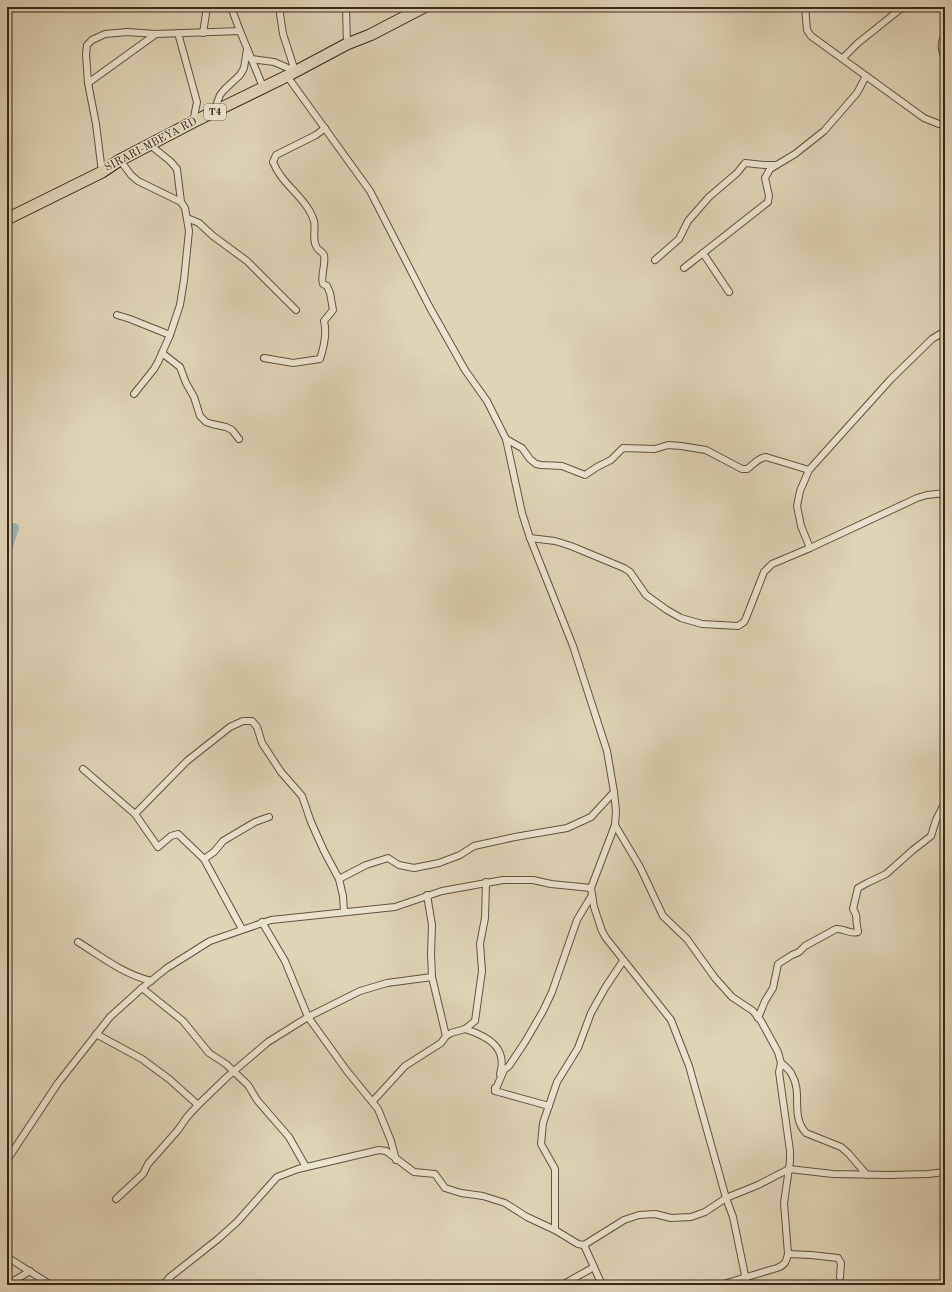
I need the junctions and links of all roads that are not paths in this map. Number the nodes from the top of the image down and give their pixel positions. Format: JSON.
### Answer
{"nodes":[{"id":1,"x":207,"y":7,"type":"edge"},
{"id":2,"x":232,"y":7,"type":"edge"},
{"id":3,"x":279,"y":7,"type":"edge"},
{"id":4,"x":346,"y":7,"type":"edge"},
{"id":5,"x":424,"y":7,"type":"edge"},
{"id":6,"x":805,"y":7,"type":"edge"},
{"id":7,"x":903,"y":7,"type":"edge"},
{"id":8,"x":240,"y":31,"type":"junction"},
{"id":9,"x":178,"y":33,"type":"junction"},
{"id":10,"x":204,"y":33,"type":"junction"},
{"id":11,"x":156,"y":34,"type":"junction"},
{"id":12,"x":945,"y":35,"type":"edge"},
{"id":13,"x":347,"y":44,"type":"junction"},
{"id":14,"x":247,"y":49,"type":"junction"},
{"id":15,"x":843,"y":58,"type":"junction"},
{"id":16,"x":945,"y":58,"type":"edge"},
{"id":17,"x":251,"y":59,"type":"junction"},
{"id":18,"x":291,"y":73,"type":"junction"},
{"id":19,"x":866,"y":76,"type":"junction"},
{"id":20,"x":88,"y":82,"type":"junction"},
{"id":21,"x":263,"y":87,"type":"junction"},
{"id":22,"x":213,"y":113,"type":"junction"},
{"id":23,"x":193,"y":122,"type":"junction"},
{"id":24,"x":945,"y":124,"type":"edge"},
{"id":25,"x":325,"y":128,"type":"junction"},
{"id":26,"x":150,"y":145,"type":"junction"},
{"id":27,"x":120,"y":160,"type":"junction"},
{"id":28,"x":777,"y":164,"type":"junction"},
{"id":29,"x":102,"y":172,"type":"junction"},
{"id":30,"x":181,"y":202,"type":"junction"},
{"id":31,"x":187,"y":218,"type":"junction"},
{"id":32,"x":7,"y":219,"type":"edge"},
{"id":33,"x":703,"y":253,"type":"junction"},
{"id":34,"x":655,"y":260,"type":"dead end"},
{"id":35,"x":684,"y":268,"type":"dead end"},
{"id":36,"x":729,"y":292,"type":"dead end"},
{"id":37,"x":296,"y":310,"type":"dead end"},
{"id":38,"x":117,"y":316,"type":"dead end"},
{"id":39,"x":945,"y":331,"type":"edge"},
{"id":40,"x":170,"y":335,"type":"junction"},
{"id":41,"x":162,"y":353,"type":"junction"},
{"id":42,"x":264,"y":358,"type":"dead end"},
{"id":43,"x":134,"y":394,"type":"dead end"},
{"id":44,"x":239,"y":439,"type":"dead end"},
{"id":45,"x":506,"y":439,"type":"junction"},
{"id":46,"x":809,"y":470,"type":"junction"},
{"id":47,"x":945,"y":493,"type":"edge"},
{"id":48,"x":530,"y":538,"type":"junction"},
{"id":49,"x":810,"y":548,"type":"junction"},
{"id":50,"x":84,"y":769,"type":"dead end"},
{"id":51,"x":614,"y":792,"type":"junction"},
{"id":52,"x":945,"y":802,"type":"edge"},
{"id":53,"x":135,"y":814,"type":"junction"},
{"id":54,"x":270,"y":817,"type":"dead end"},
{"id":55,"x":615,"y":826,"type":"junction"},
{"id":56,"x":204,"y":859,"type":"junction"},
{"id":57,"x":339,"y":879,"type":"junction"},
{"id":58,"x":486,"y":882,"type":"junction"},
{"id":59,"x":591,"y":888,"type":"junction"},
{"id":60,"x":427,"y":895,"type":"junction"},
{"id":61,"x":592,"y":895,"type":"junction"},
{"id":62,"x":344,"y":912,"type":"junction"},
{"id":63,"x":262,"y":922,"type":"junction"},
{"id":64,"x":242,"y":929,"type":"junction"},
{"id":65,"x":78,"y":942,"type":"dead end"},
{"id":66,"x":623,"y":961,"type":"junction"},
{"id":67,"x":432,"y":977,"type":"junction"},
{"id":68,"x":151,"y":981,"type":"junction"},
{"id":69,"x":142,"y":988,"type":"junction"},
{"id":70,"x":308,"y":1018,"type":"junction"},
{"id":71,"x":758,"y":1018,"type":"junction"},
{"id":72,"x":465,"y":1029,"type":"junction"},
{"id":73,"x":96,"y":1034,"type":"junction"},
{"id":74,"x":446,"y":1036,"type":"junction"},
{"id":75,"x":781,"y":1063,"type":"junction"},
{"id":76,"x":234,"y":1071,"type":"junction"},
{"id":77,"x":495,"y":1091,"type":"junction"},
{"id":78,"x":373,"y":1101,"type":"junction"},
{"id":79,"x":198,"y":1105,"type":"junction"},
{"id":80,"x":549,"y":1106,"type":"junction"},
{"id":81,"x":7,"y":1160,"type":"edge"},
{"id":82,"x":396,"y":1160,"type":"junction"},
{"id":83,"x":306,"y":1168,"type":"junction"},
{"id":84,"x":789,"y":1169,"type":"junction"},
{"id":85,"x":945,"y":1172,"type":"edge"},
{"id":86,"x":867,"y":1175,"type":"junction"},
{"id":87,"x":726,"y":1198,"type":"junction"},
{"id":88,"x":116,"y":1199,"type":"dead end"},
{"id":89,"x":554,"y":1230,"type":"junction"},
{"id":90,"x":584,"y":1245,"type":"junction"},
{"id":91,"x":788,"y":1254,"type":"junction"},
{"id":92,"x":7,"y":1257,"type":"edge"},
{"id":93,"x":594,"y":1267,"type":"junction"},
{"id":94,"x":30,"y":1271,"type":"junction"},
{"id":95,"x":746,"y":1277,"type":"junction"},
{"id":96,"x":840,"y":1277,"type":"dead end"},
{"id":97,"x":7,"y":1285,"type":"edge"},
{"id":98,"x":51,"y":1285,"type":"edge"},
{"id":99,"x":162,"y":1285,"type":"edge"},
{"id":100,"x":562,"y":1285,"type":"edge"},
{"id":101,"x":602,"y":1285,"type":"edge"},
{"id":102,"x":720,"y":1285,"type":"edge"},
{"id":103,"x":747,"y":1285,"type":"edge"}],
"edges":[{"from":1,"to":10,"type":"street"},
{"from":2,"to":8,"type":"street"},
{"from":3,"to":18,"type":"street"},
{"from":4,"to":13,"type":"street"},
{"from":5,"to":13,"type":"highway","name":"SIRARI-MBEYA RD","number":"T4"},
{"from":6,"to":15,"type":"street"},
{"from":7,"to":15,"type":"street"},
{"from":8,"to":10,"type":"street"},
{"from":8,"to":14,"type":"street"},
{"from":9,"to":10,"type":"street"},
{"from":9,"to":11,"type":"street"},
{"from":9,"to":23,"type":"street"},
{"from":11,"to":20,"type":"street"},
{"from":11,"to":20,"type":"street"},
{"from":12,"to":16,"type":"street"},
{"from":13,"to":18,"type":"highway","name":"SIRARI-MBEYA RD","number":"T4"},
{"from":14,"to":17,"type":"street"},
{"from":14,"to":22,"type":"street"},
{"from":15,"to":19,"type":"street"},
{"from":17,"to":18,"type":"street"},
{"from":17,"to":21,"type":"street"},
{"from":18,"to":21,"type":"highway","name":"SIRARI-MBEYA RD","number":"T4"},
{"from":18,"to":25,"type":"street"},
{"from":19,"to":24,"type":"street"},
{"from":19,"to":28,"type":"street"},
{"from":20,"to":29,"type":"street"},
{"from":21,"to":22,"type":"highway","name":"SIRARI-MBEYA RD","number":"T4"},
{"from":22,"to":23,"type":"highway","name":"SIRARI-MBEYA RD","number":"T4"},
{"from":23,"to":26,"type":"highway","name":"SIRARI-MBEYA RD","number":"T4"},
{"from":25,"to":42,"type":"street"},
{"from":25,"to":45,"type":"street"},
{"from":26,"to":27,"type":"highway","name":"SIRARI-MBEYA RD","number":"T4"},
{"from":26,"to":30,"type":"street"},
{"from":27,"to":29,"type":"highway","name":"SIRARI-MBEYA RD","number":"T4"},
{"from":27,"to":30,"type":"street"},
{"from":28,"to":33,"type":"street"},
{"from":28,"to":34,"type":"street"},
{"from":29,"to":32,"type":"highway","name":"SIRARI-MBEYA RD","number":"T4"},
{"from":30,"to":31,"type":"street"},
{"from":31,"to":37,"type":"street"},
{"from":31,"to":40,"type":"street"},
{"from":33,"to":35,"type":"street"},
{"from":33,"to":36,"type":"street"},
{"from":38,"to":40,"type":"street"},
{"from":39,"to":46,"type":"street"},
{"from":40,"to":41,"type":"street"},
{"from":41,"to":43,"type":"street"},
{"from":41,"to":44,"type":"street"},
{"from":45,"to":46,"type":"street"},
{"from":45,"to":48,"type":"street"},
{"from":46,"to":49,"type":"street"},
{"from":47,"to":49,"type":"street"},
{"from":48,"to":49,"type":"street"},
{"from":48,"to":51,"type":"street"},
{"from":50,"to":53,"type":"street"},
{"from":51,"to":55,"type":"street"},
{"from":51,"to":57,"type":"street"},
{"from":52,"to":71,"type":"street"},
{"from":53,"to":56,"type":"street"},
{"from":53,"to":57,"type":"street"},
{"from":54,"to":56,"type":"street"},
{"from":55,"to":59,"type":"street"},
{"from":55,"to":71,"type":"street"},
{"from":56,"to":64,"type":"street"},
{"from":57,"to":62,"type":"street"},
{"from":58,"to":59,"type":"street"},
{"from":58,"to":60,"type":"street"},
{"from":58,"to":72,"type":"street"},
{"from":59,"to":61,"type":"street"},
{"from":60,"to":62,"type":"street"},
{"from":60,"to":67,"type":"street"},
{"from":61,"to":66,"type":"street"},
{"from":61,"to":77,"type":"street"},
{"from":62,"to":63,"type":"street"},
{"from":63,"to":64,"type":"street"},
{"from":63,"to":70,"type":"street"},
{"from":64,"to":68,"type":"street"},
{"from":65,"to":68,"type":"street"},
{"from":66,"to":80,"type":"street"},
{"from":66,"to":87,"type":"street"},
{"from":67,"to":70,"type":"street"},
{"from":67,"to":74,"type":"street"},
{"from":68,"to":69,"type":"street"},
{"from":69,"to":73,"type":"street"},
{"from":69,"to":76,"type":"street"},
{"from":70,"to":76,"type":"street"},
{"from":70,"to":78,"type":"street"},
{"from":71,"to":75,"type":"street"},
{"from":72,"to":74,"type":"street"},
{"from":72,"to":77,"type":"street"},
{"from":73,"to":79,"type":"street"},
{"from":73,"to":81,"type":"street"},
{"from":74,"to":78,"type":"street"},
{"from":75,"to":84,"type":"street"},
{"from":75,"to":86,"type":"street"},
{"from":76,"to":79,"type":"street"},
{"from":76,"to":83,"type":"street"},
{"from":77,"to":80,"type":"street"},
{"from":78,"to":82,"type":"street"},
{"from":79,"to":88,"type":"street"},
{"from":80,"to":89,"type":"street"},
{"from":82,"to":83,"type":"street"},
{"from":82,"to":89,"type":"street"},
{"from":83,"to":99,"type":"street"},
{"from":84,"to":86,"type":"street"},
{"from":84,"to":87,"type":"street"},
{"from":84,"to":91,"type":"street"},
{"from":85,"to":86,"type":"street"},
{"from":87,"to":90,"type":"street"},
{"from":87,"to":95,"type":"street"},
{"from":89,"to":90,"type":"street"},
{"from":90,"to":93,"type":"street"},
{"from":91,"to":95,"type":"street"},
{"from":91,"to":96,"type":"street"},
{"from":92,"to":94,"type":"street"},
{"from":93,"to":100,"type":"street"},
{"from":93,"to":101,"type":"street"},
{"from":94,"to":97,"type":"street"},
{"from":94,"to":98,"type":"street"},
{"from":95,"to":102,"type":"street"},
{"from":95,"to":103,"type":"street"}]}
